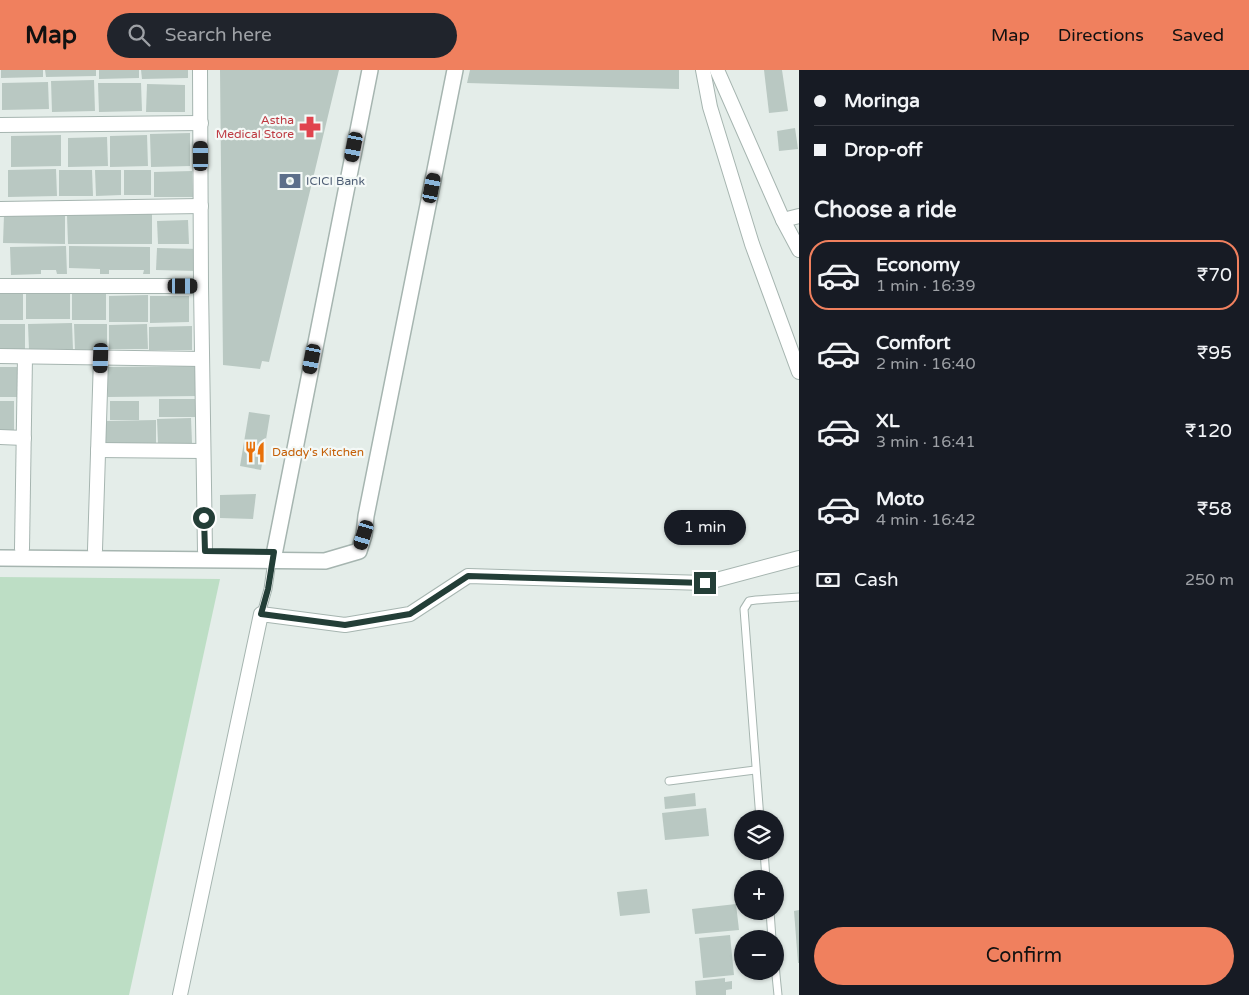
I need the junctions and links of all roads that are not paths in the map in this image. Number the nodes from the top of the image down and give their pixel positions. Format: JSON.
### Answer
{"nodes":[{"id":1,"x":200,"y":70,"type":"edge"},
{"id":2,"x":370,"y":70,"type":"edge"},
{"id":3,"x":455,"y":70,"type":"edge"},
{"id":4,"x":703,"y":70,"type":"edge"},
{"id":5,"x":717,"y":70,"type":"edge"},
{"id":6,"x":201,"y":123,"type":"junction"},
{"id":7,"x":0,"y":125,"type":"edge"},
{"id":8,"x":201,"y":206,"type":"junction"},
{"id":9,"x":0,"y":209,"type":"edge"},
{"id":10,"x":799,"y":216,"type":"edge"},
{"id":11,"x":783,"y":220,"type":"junction"},
{"id":12,"x":799,"y":250,"type":"edge"},
{"id":13,"x":0,"y":286,"type":"edge"},
{"id":14,"x":201,"y":286,"type":"junction"},
{"id":15,"x":0,"y":356,"type":"edge"},
{"id":16,"x":25,"y":357,"type":"junction"},
{"id":17,"x":101,"y":358,"type":"junction"},
{"id":18,"x":202,"y":359,"type":"junction"},
{"id":19,"x":799,"y":372,"type":"edge"},
{"id":20,"x":0,"y":437,"type":"edge"},
{"id":21,"x":24,"y":438,"type":"junction"},
{"id":22,"x":98,"y":450,"type":"junction"},
{"id":23,"x":203,"y":451,"type":"junction"},
{"id":24,"x":0,"y":549,"type":"edge"},
{"id":25,"x":22,"y":549,"type":"junction"},
{"id":26,"x":95,"y":550,"type":"junction"},
{"id":27,"x":205,"y":551,"type":"junction"},
{"id":28,"x":273,"y":556,"type":"junction"},
{"id":29,"x":0,"y":558,"type":"edge"},
{"id":30,"x":799,"y":558,"type":"edge"},
{"id":31,"x":799,"y":597,"type":"edge"},
{"id":32,"x":261,"y":614,"type":"junction"},
{"id":33,"x":756,"y":770,"type":"junction"},
{"id":34,"x":669,"y":781,"type":"dead end"},
{"id":35,"x":759,"y":810,"type":"edge"},
{"id":36,"x":776,"y":980,"type":"edge"},
{"id":37,"x":180,"y":995,"type":"edge"},
{"id":38,"x":778,"y":995,"type":"edge"}],
"edges":[{"from":1,"to":6,"type":"street"},
{"from":2,"to":28,"type":"street"},
{"from":3,"to":28,"type":"street"},
{"from":4,"to":19,"type":"street"},
{"from":5,"to":11,"type":"street"},
{"from":6,"to":7,"type":"street"},
{"from":6,"to":8,"type":"street"},
{"from":8,"to":9,"type":"street"},
{"from":8,"to":14,"type":"street"},
{"from":10,"to":11,"type":"street"},
{"from":11,"to":12,"type":"street"},
{"from":13,"to":14,"type":"street"},
{"from":14,"to":18,"type":"street"},
{"from":15,"to":16,"type":"street"},
{"from":16,"to":17,"type":"street"},
{"from":16,"to":21,"type":"street"},
{"from":17,"to":18,"type":"street"},
{"from":17,"to":22,"type":"street"},
{"from":18,"to":23,"type":"street"},
{"from":20,"to":21,"type":"street"},
{"from":21,"to":25,"type":"street"},
{"from":22,"to":23,"type":"street"},
{"from":22,"to":26,"type":"street"},
{"from":23,"to":27,"type":"street"},
{"from":24,"to":25,"type":"street"},
{"from":25,"to":26,"type":"street"},
{"from":26,"to":27,"type":"street"},
{"from":27,"to":28,"type":"street"},
{"from":28,"to":29,"type":"street"},
{"from":28,"to":32,"type":"lane"},
{"from":30,"to":32,"type":"street"},
{"from":31,"to":33,"type":"lane"},
{"from":32,"to":37,"type":"street"},
{"from":33,"to":34,"type":"lane"},
{"from":33,"to":35,"type":"lane"},
{"from":36,"to":38,"type":"lane"}]}
